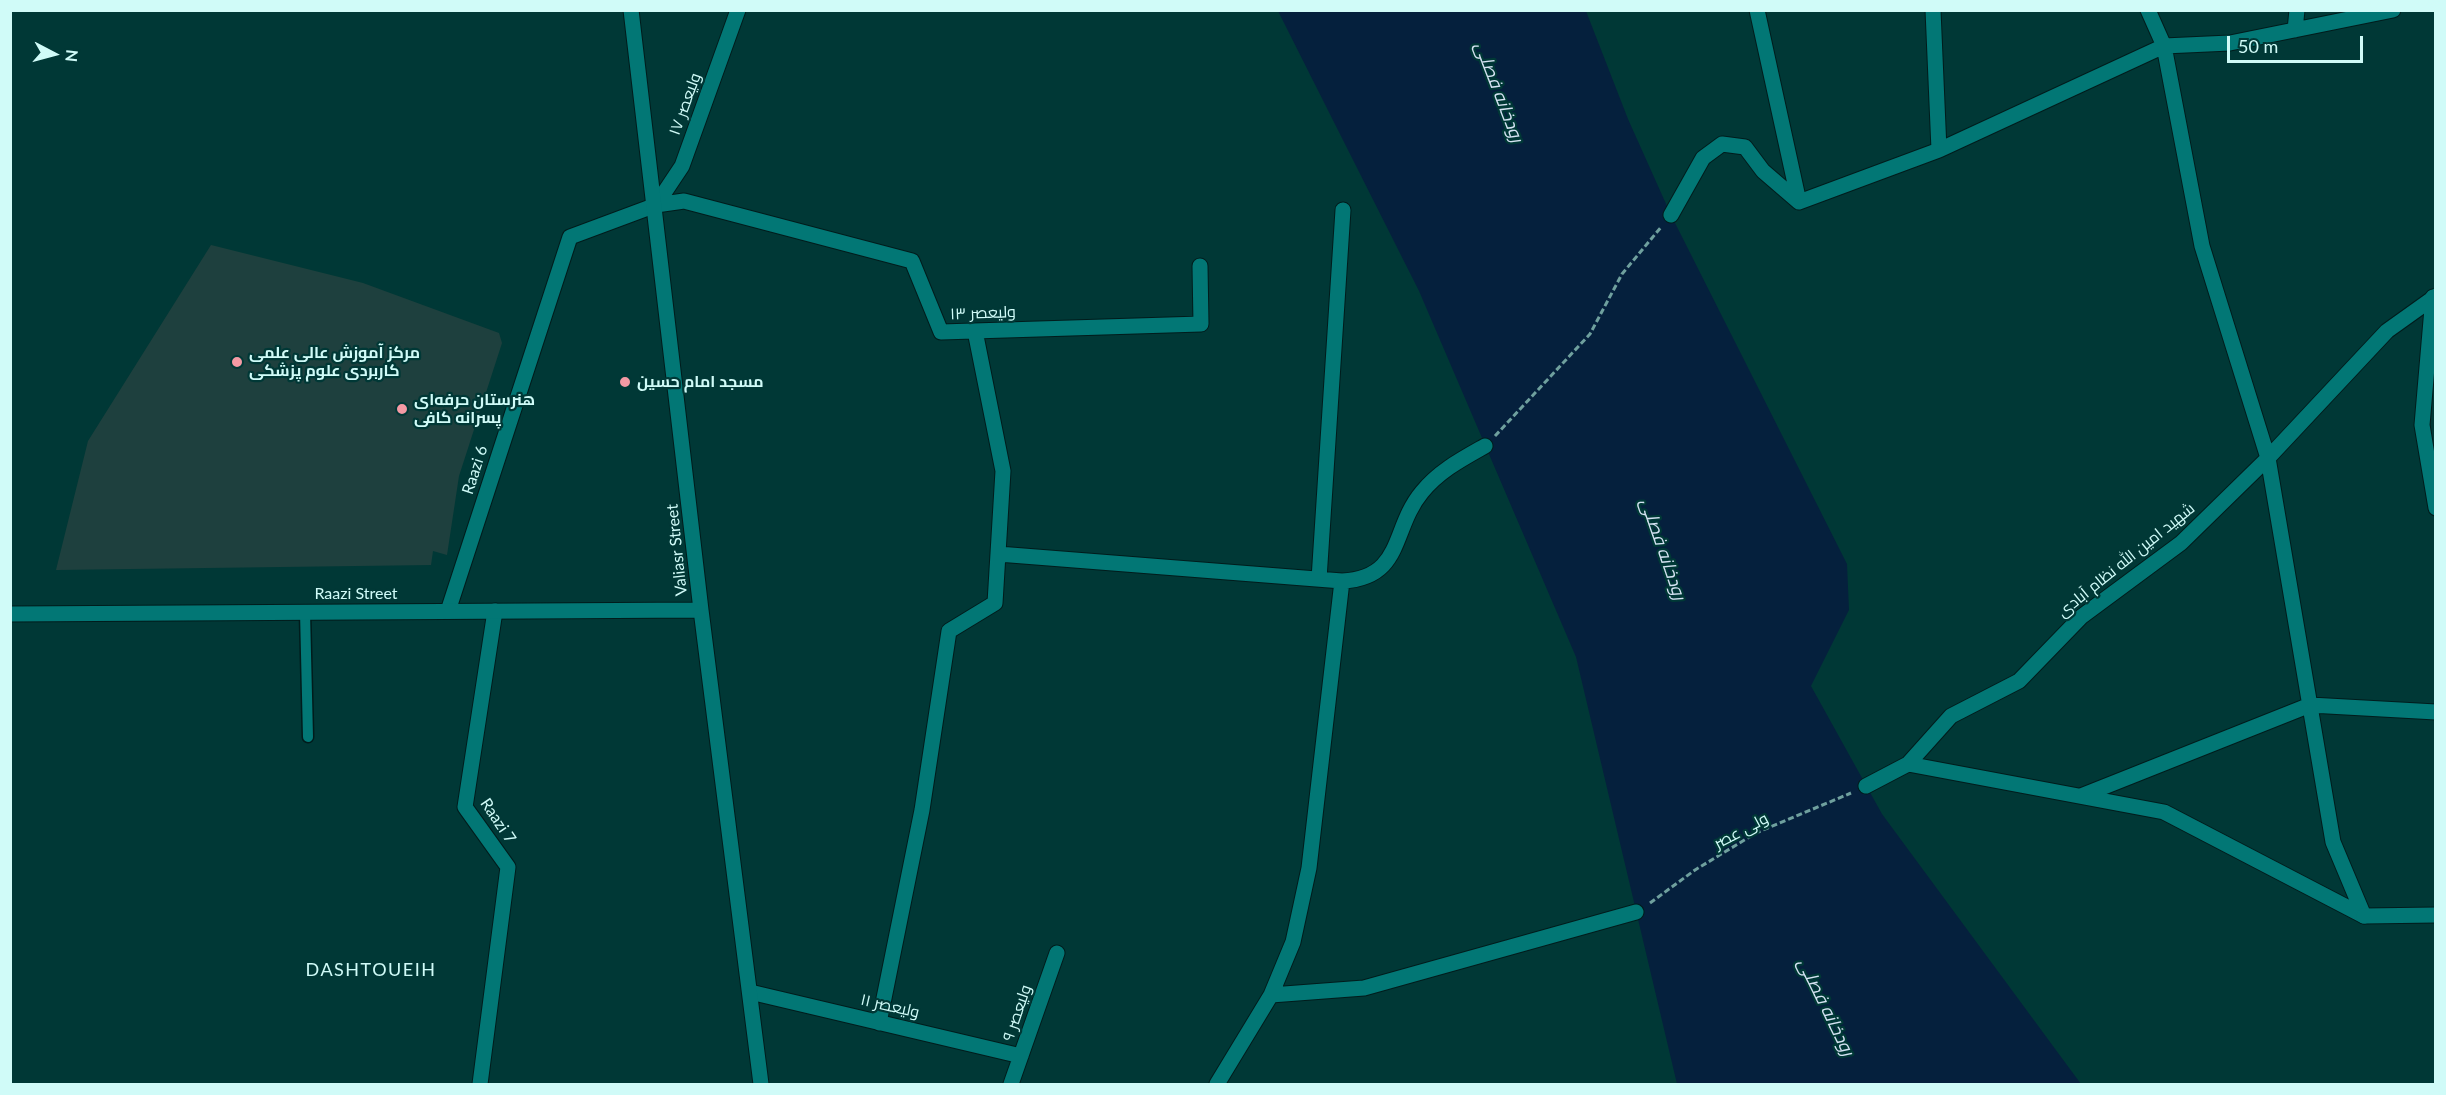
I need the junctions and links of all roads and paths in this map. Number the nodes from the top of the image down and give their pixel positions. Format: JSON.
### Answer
{"nodes":[{"id":1,"x":631,"y":10,"type":"edge"},
{"id":2,"x":738,"y":10,"type":"edge"},
{"id":3,"x":1757,"y":10,"type":"edge"},
{"id":4,"x":1933,"y":10,"type":"edge"},
{"id":5,"x":2148,"y":10,"type":"edge"},
{"id":6,"x":2296,"y":10,"type":"edge"},
{"id":7,"x":2393,"y":10,"type":"edge"},
{"id":8,"x":2295,"y":30,"type":"junction"},
{"id":9,"x":2164,"y":46,"type":"junction"},
{"id":10,"x":1939,"y":150,"type":"junction"},
{"id":11,"x":1799,"y":202,"type":"junction"},
{"id":12,"x":656,"y":205,"type":"junction"},
{"id":13,"x":1343,"y":210,"type":"dead end"},
{"id":14,"x":1671,"y":215,"type":"joint"},
{"id":15,"x":1200,"y":266,"type":"dead end"},
{"id":16,"x":2434,"y":296,"type":"edge"},
{"id":17,"x":975,"y":331,"type":"junction"},
{"id":18,"x":1485,"y":446,"type":"joint"},
{"id":19,"x":2268,"y":458,"type":"junction"},
{"id":20,"x":2436,"y":508,"type":"edge"},
{"id":21,"x":998,"y":554,"type":"junction"},
{"id":22,"x":1319,"y":579,"type":"junction"},
{"id":23,"x":1342,"y":581,"type":"junction"},
{"id":24,"x":702,"y":610,"type":"junction"},
{"id":25,"x":448,"y":611,"type":"junction"},
{"id":26,"x":495,"y":611,"type":"junction"},
{"id":27,"x":305,"y":612,"type":"junction"},
{"id":28,"x":10,"y":614,"type":"edge"},
{"id":29,"x":2310,"y":705,"type":"junction"},
{"id":30,"x":2436,"y":712,"type":"edge"},
{"id":31,"x":308,"y":737,"type":"dead end"},
{"id":32,"x":1908,"y":764,"type":"junction"},
{"id":33,"x":1866,"y":786,"type":"joint"},
{"id":34,"x":2080,"y":796,"type":"junction"},
{"id":35,"x":1636,"y":912,"type":"joint"},
{"id":36,"x":2364,"y":915,"type":"junction"},
{"id":37,"x":2436,"y":915,"type":"edge"},
{"id":38,"x":1057,"y":953,"type":"dead end"},
{"id":39,"x":750,"y":992,"type":"junction"},
{"id":40,"x":1271,"y":995,"type":"junction"},
{"id":41,"x":879,"y":1023,"type":"junction"},
{"id":42,"x":1021,"y":1056,"type":"junction"},
{"id":43,"x":480,"y":1084,"type":"edge"},
{"id":44,"x":761,"y":1084,"type":"edge"},
{"id":45,"x":1011,"y":1084,"type":"edge"},
{"id":46,"x":1216,"y":1084,"type":"edge"}],
"edges":[{"from":1,"to":12,"type":"street","name":"Valiasr Street"},
{"from":2,"to":12,"type":"street","name":"ولیعصر ۱۷"},
{"from":3,"to":11,"type":"street"},
{"from":4,"to":10,"type":"street"},
{"from":5,"to":9,"type":"street"},
{"from":6,"to":8,"type":"street"},
{"from":7,"to":8,"type":"street"},
{"from":8,"to":9,"type":"street"},
{"from":9,"to":10,"type":"street"},
{"from":9,"to":19,"type":"street"},
{"from":10,"to":11,"type":"street"},
{"from":11,"to":14,"type":"street"},
{"from":12,"to":17,"type":"street","name":"ولیعصر ۱۳"},
{"from":12,"to":24,"type":"street","name":"Valiasr Street"},
{"from":12,"to":25,"type":"street","name":"Raazi 6"},
{"from":13,"to":22,"type":"street"},
{"from":14,"to":18,"type":"path"},
{"from":15,"to":17,"type":"street","name":"ولیعصر ۱۳"},
{"from":16,"to":19,"type":"street","name":"شهید امین الله نظام آبادی"},
{"from":16,"to":20,"type":"street"},
{"from":17,"to":21,"type":"street"},
{"from":18,"to":23,"type":"street"},
{"from":19,"to":29,"type":"street"},
{"from":19,"to":32,"type":"street","name":"شهید امین الله نظام آبادی"},
{"from":21,"to":22,"type":"street"},
{"from":21,"to":41,"type":"street"},
{"from":22,"to":23,"type":"street"},
{"from":23,"to":40,"type":"street"},
{"from":24,"to":26,"type":"street","name":"Raazi Street"},
{"from":24,"to":39,"type":"street","name":"Valiasr Street"},
{"from":25,"to":26,"type":"street","name":"Raazi Street"},
{"from":25,"to":27,"type":"street","name":"Raazi Street"},
{"from":26,"to":43,"type":"street","name":"Raazi 7"},
{"from":27,"to":28,"type":"street","name":"Raazi Street"},
{"from":27,"to":31,"type":"lane"},
{"from":29,"to":30,"type":"street"},
{"from":29,"to":34,"type":"street"},
{"from":29,"to":36,"type":"street"},
{"from":32,"to":33,"type":"street","name":"شهید امین الله نظام آبادی"},
{"from":32,"to":34,"type":"street"},
{"from":33,"to":35,"type":"path","name":"ولی عصر"},
{"from":34,"to":36,"type":"street"},
{"from":35,"to":40,"type":"street"},
{"from":36,"to":37,"type":"street"},
{"from":38,"to":42,"type":"street","name":"ولیعصر ۹"},
{"from":39,"to":41,"type":"street","name":"ولیعصر ۱۱"},
{"from":39,"to":44,"type":"street","name":"Valiasr Street"},
{"from":40,"to":46,"type":"street"},
{"from":41,"to":42,"type":"street","name":"ولیعصر ۱۱"},
{"from":42,"to":45,"type":"street","name":"ولیعصر ۹"}]}
